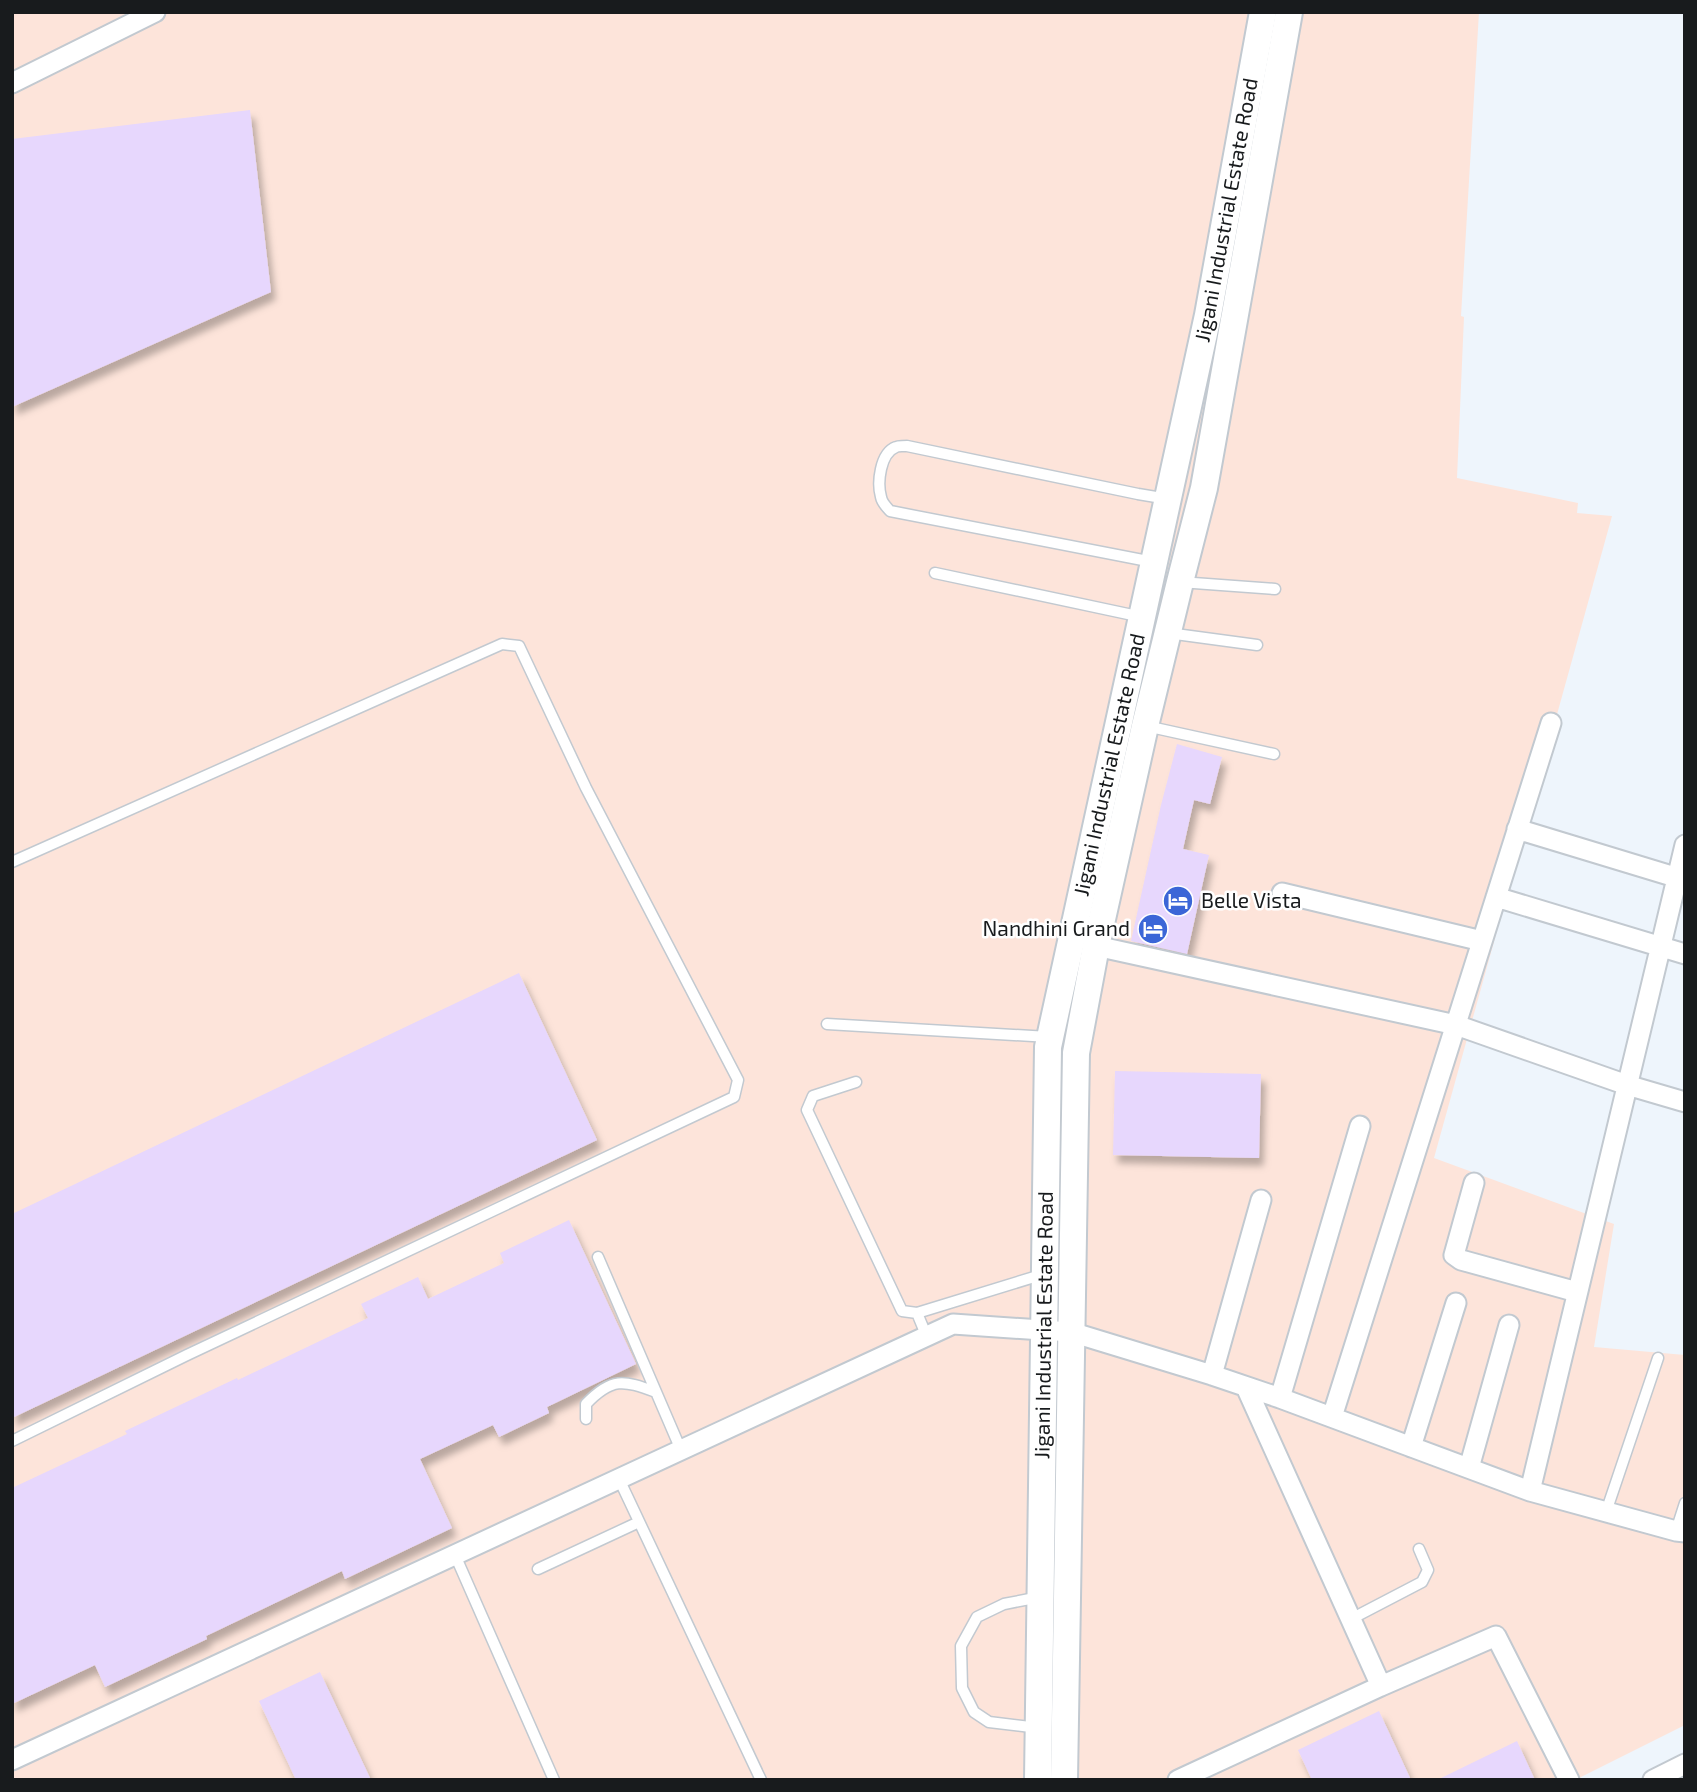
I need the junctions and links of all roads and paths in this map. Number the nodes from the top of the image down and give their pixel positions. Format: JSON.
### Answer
{"nodes":[{"id":1,"x":155,"y":12,"type":"edge"},
{"id":2,"x":1263,"y":12,"type":"edge"},
{"id":3,"x":1289,"y":12,"type":"edge"},
{"id":4,"x":12,"y":83,"type":"edge"},
{"id":5,"x":1168,"y":499,"type":"junction"},
{"id":6,"x":1154,"y":562,"type":"junction"},
{"id":7,"x":935,"y":573,"type":"dead end"},
{"id":8,"x":1180,"y":582,"type":"junction"},
{"id":9,"x":1275,"y":589,"type":"dead end"},
{"id":10,"x":1142,"y":617,"type":"junction"},
{"id":11,"x":1167,"y":633,"type":"junction"},
{"id":12,"x":1257,"y":645,"type":"dead end"},
{"id":13,"x":1551,"y":723,"type":"dead end"},
{"id":14,"x":1145,"y":726,"type":"junction"},
{"id":15,"x":1274,"y":754,"type":"dead end"},
{"id":16,"x":1517,"y":829,"type":"junction"},
{"id":17,"x":1685,"y":845,"type":"edge"},
{"id":18,"x":12,"y":862,"type":"edge"},
{"id":19,"x":1681,"y":878,"type":"edge"},
{"id":20,"x":1282,"y":893,"type":"dead end"},
{"id":21,"x":1496,"y":897,"type":"junction"},
{"id":22,"x":1482,"y":941,"type":"junction"},
{"id":23,"x":1096,"y":946,"type":"junction"},
{"id":24,"x":1660,"y":947,"type":"junction"},
{"id":25,"x":1685,"y":954,"type":"edge"},
{"id":26,"x":827,"y":1024,"type":"dead end"},
{"id":27,"x":1455,"y":1025,"type":"junction"},
{"id":28,"x":1050,"y":1037,"type":"junction"},
{"id":29,"x":856,"y":1082,"type":"dead end"},
{"id":30,"x":1627,"y":1085,"type":"junction"},
{"id":31,"x":1685,"y":1102,"type":"edge"},
{"id":32,"x":1360,"y":1126,"type":"dead end"},
{"id":33,"x":1474,"y":1184,"type":"dead end"},
{"id":34,"x":1261,"y":1200,"type":"dead end"},
{"id":35,"x":598,"y":1257,"type":"dead end"},
{"id":36,"x":1045,"y":1274,"type":"junction"},
{"id":37,"x":1577,"y":1292,"type":"junction"},
{"id":38,"x":1455,"y":1303,"type":"dead end"},
{"id":39,"x":917,"y":1313,"type":"junction"},
{"id":40,"x":1509,"y":1325,"type":"dead end"},
{"id":41,"x":1058,"y":1331,"type":"junction"},
{"id":42,"x":927,"y":1337,"type":"junction"},
{"id":43,"x":1658,"y":1358,"type":"dead end"},
{"id":44,"x":1212,"y":1375,"type":"junction"},
{"id":45,"x":1246,"y":1387,"type":"junction"},
{"id":46,"x":656,"y":1392,"type":"junction"},
{"id":47,"x":1280,"y":1398,"type":"junction"},
{"id":48,"x":1332,"y":1418,"type":"junction"},
{"id":49,"x":586,"y":1419,"type":"dead end"},
{"id":50,"x":12,"y":1441,"type":"edge"},
{"id":51,"x":1412,"y":1447,"type":"junction"},
{"id":52,"x":681,"y":1450,"type":"junction"},
{"id":53,"x":1469,"y":1468,"type":"junction"},
{"id":54,"x":619,"y":1479,"type":"junction"},
{"id":55,"x":1530,"y":1491,"type":"junction"},
{"id":56,"x":1685,"y":1503,"type":"edge"},
{"id":57,"x":1606,"y":1512,"type":"junction"},
{"id":58,"x":639,"y":1522,"type":"junction"},
{"id":59,"x":1680,"y":1531,"type":"edge"},
{"id":60,"x":1419,"y":1549,"type":"dead end"},
{"id":61,"x":455,"y":1555,"type":"junction"},
{"id":62,"x":538,"y":1569,"type":"dead end"},
{"id":63,"x":1041,"y":1597,"type":"junction"},
{"id":64,"x":1351,"y":1619,"type":"junction"},
{"id":65,"x":1381,"y":1686,"type":"junction"},
{"id":66,"x":1039,"y":1728,"type":"junction"},
{"id":67,"x":12,"y":1760,"type":"edge"},
{"id":68,"x":1685,"y":1763,"type":"edge"},
{"id":69,"x":554,"y":1780,"type":"edge"},
{"id":70,"x":761,"y":1780,"type":"edge"},
{"id":71,"x":1038,"y":1780,"type":"edge"},
{"id":72,"x":1064,"y":1780,"type":"edge"},
{"id":73,"x":1178,"y":1780,"type":"edge"},
{"id":74,"x":1569,"y":1780,"type":"edge"},
{"id":75,"x":1653,"y":1780,"type":"edge"}],
"edges":[{"from":1,"to":4,"type":"street"},
{"from":2,"to":5,"type":"main road","name":"Jigani Industrial Estate Road"},
{"from":3,"to":8,"type":"main road","name":"Jigani Industrial Estate Road"},
{"from":5,"to":6,"type":"main road","name":"Jigani Industrial Estate Road"},
{"from":5,"to":6,"type":"lane"},
{"from":6,"to":10,"type":"main road","name":"Jigani Industrial Estate Road"},
{"from":7,"to":10,"type":"lane"},
{"from":8,"to":9,"type":"lane"},
{"from":8,"to":11,"type":"main road","name":"Jigani Industrial Estate Road"},
{"from":10,"to":28,"type":"main road","name":"Jigani Industrial Estate Road"},
{"from":11,"to":12,"type":"lane"},
{"from":11,"to":14,"type":"main road","name":"Jigani Industrial Estate Road"},
{"from":13,"to":16,"type":"street"},
{"from":14,"to":15,"type":"lane"},
{"from":14,"to":23,"type":"main road","name":"Jigani Industrial Estate Road"},
{"from":16,"to":19,"type":"street"},
{"from":16,"to":21,"type":"street"},
{"from":17,"to":19,"type":"street"},
{"from":18,"to":50,"type":"lane"},
{"from":19,"to":24,"type":"street"},
{"from":20,"to":22,"type":"street"},
{"from":21,"to":22,"type":"street"},
{"from":21,"to":24,"type":"street"},
{"from":22,"to":27,"type":"street"},
{"from":23,"to":27,"type":"street"},
{"from":23,"to":41,"type":"main road","name":"Jigani Industrial Estate Road"},
{"from":24,"to":25,"type":"street"},
{"from":24,"to":30,"type":"street"},
{"from":26,"to":28,"type":"lane"},
{"from":27,"to":30,"type":"street"},
{"from":27,"to":48,"type":"street"},
{"from":28,"to":36,"type":"main road","name":"Jigani Industrial Estate Road"},
{"from":29,"to":39,"type":"lane"},
{"from":30,"to":31,"type":"street"},
{"from":30,"to":37,"type":"street"},
{"from":32,"to":47,"type":"street"},
{"from":33,"to":37,"type":"street"},
{"from":34,"to":44,"type":"street"},
{"from":35,"to":46,"type":"lane"},
{"from":36,"to":39,"type":"lane"},
{"from":36,"to":41,"type":"main road","name":"Jigani Industrial Estate Road"},
{"from":37,"to":55,"type":"street"},
{"from":38,"to":51,"type":"street"},
{"from":39,"to":42,"type":"lane"},
{"from":40,"to":53,"type":"street"},
{"from":41,"to":42,"type":"street"},
{"from":41,"to":44,"type":"street"},
{"from":41,"to":63,"type":"main road","name":"Jigani Industrial Estate Road"},
{"from":41,"to":72,"type":"main road","name":"Jigani Industrial Estate Road"},
{"from":42,"to":52,"type":"street"},
{"from":43,"to":57,"type":"lane"},
{"from":44,"to":45,"type":"street"},
{"from":45,"to":47,"type":"street"},
{"from":45,"to":64,"type":"street"},
{"from":46,"to":49,"type":"lane"},
{"from":46,"to":52,"type":"lane"},
{"from":47,"to":48,"type":"street"},
{"from":48,"to":51,"type":"street"},
{"from":51,"to":53,"type":"street"},
{"from":52,"to":54,"type":"street"},
{"from":53,"to":55,"type":"street"},
{"from":54,"to":58,"type":"lane"},
{"from":54,"to":61,"type":"street"},
{"from":55,"to":57,"type":"street"},
{"from":56,"to":59,"type":"lane"},
{"from":57,"to":59,"type":"street"},
{"from":58,"to":62,"type":"lane"},
{"from":58,"to":70,"type":"lane"},
{"from":60,"to":64,"type":"lane"},
{"from":61,"to":67,"type":"street"},
{"from":61,"to":69,"type":"lane"},
{"from":63,"to":66,"type":"main road","name":"Jigani Industrial Estate Road"},
{"from":63,"to":66,"type":"lane"},
{"from":64,"to":65,"type":"street"},
{"from":65,"to":73,"type":"street"},
{"from":65,"to":74,"type":"street"},
{"from":66,"to":71,"type":"main road","name":"Jigani Industrial Estate Road"},
{"from":68,"to":75,"type":"street"}]}
